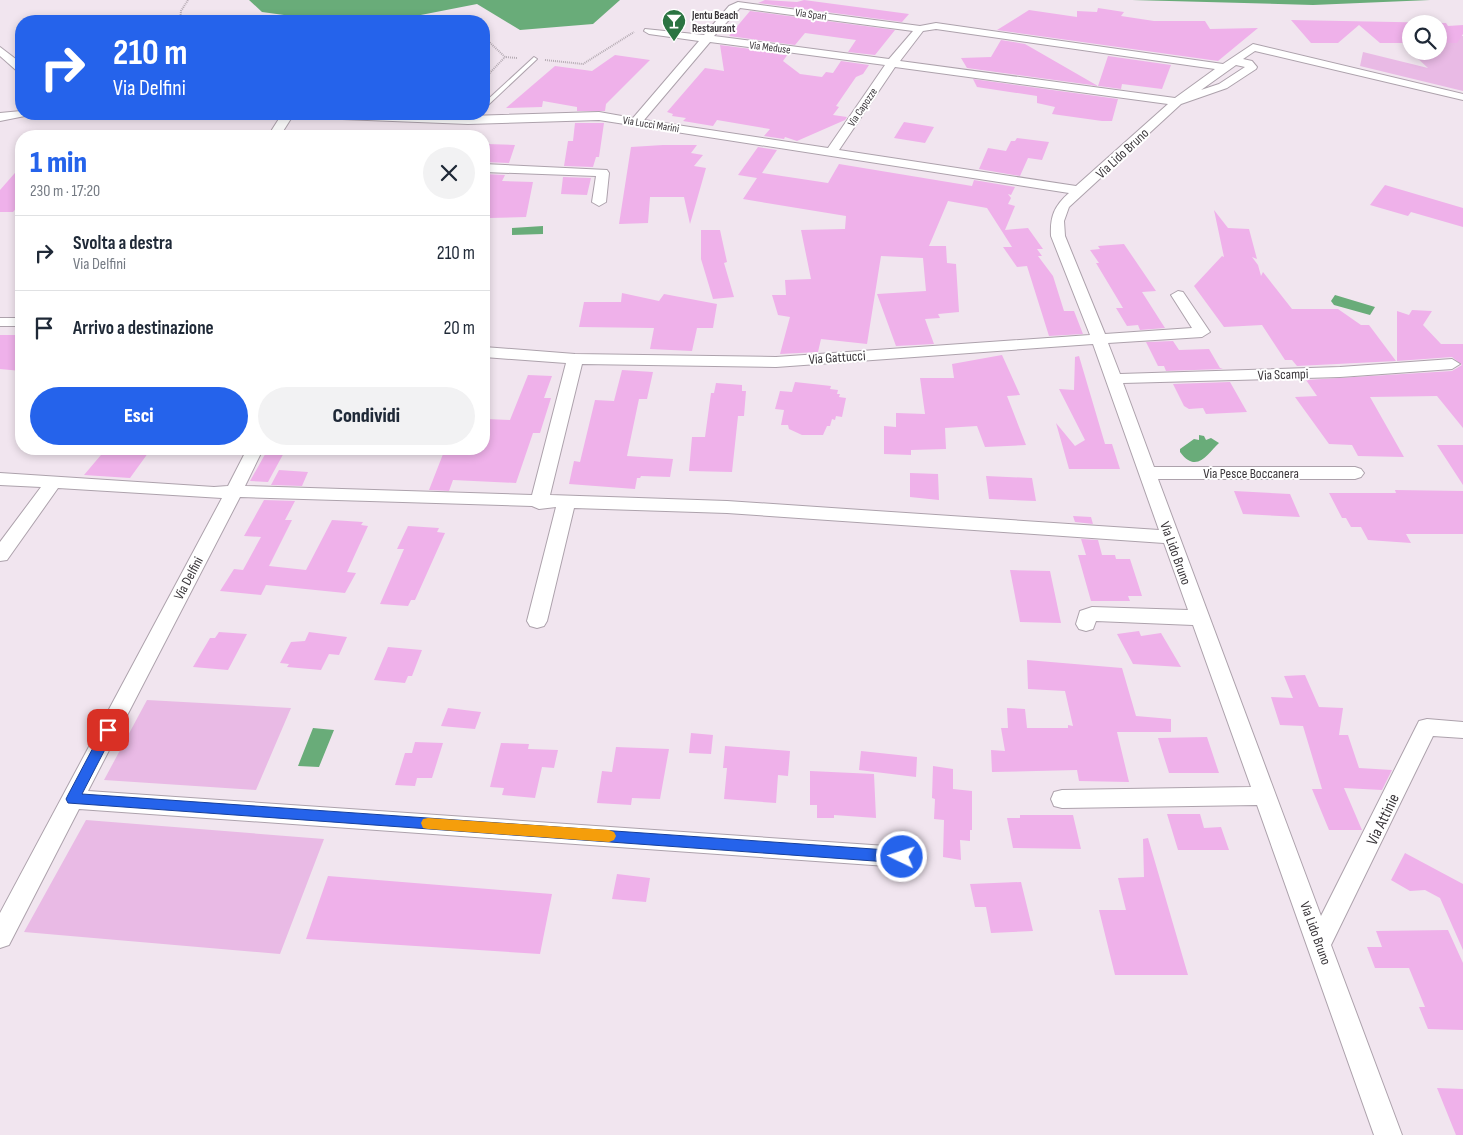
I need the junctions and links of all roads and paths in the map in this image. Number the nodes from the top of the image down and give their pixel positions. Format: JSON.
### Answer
{"nodes":[{"id":1,"x":188,"y":0,"type":"edge"},
{"id":2,"x":181,"y":15,"type":"edge"},
{"id":3,"x":920,"y":29,"type":"junction"},
{"id":4,"x":649,"y":31,"type":"joint"},
{"id":5,"x":706,"y":39,"type":"junction"},
{"id":6,"x":490,"y":42,"type":"edge"},
{"id":7,"x":0,"y":50,"type":"edge"},
{"id":8,"x":505,"y":56,"type":"junction"},
{"id":9,"x":534,"y":59,"type":"junction"},
{"id":10,"x":892,"y":63,"type":"junction"},
{"id":11,"x":15,"y":64,"type":"edge"},
{"id":12,"x":1228,"y":64,"type":"junction"},
{"id":13,"x":490,"y":72,"type":"edge"},
{"id":14,"x":1463,"y":97,"type":"edge"},
{"id":15,"x":490,"y":100,"type":"edge"},
{"id":16,"x":1178,"y":102,"type":"junction"},
{"id":17,"x":15,"y":115,"type":"edge"},
{"id":18,"x":490,"y":117,"type":"edge"},
{"id":19,"x":2,"y":118,"type":"edge"},
{"id":20,"x":636,"y":122,"type":"junction"},
{"id":21,"x":832,"y":151,"type":"junction"},
{"id":22,"x":490,"y":168,"type":"edge"},
{"id":23,"x":1080,"y":191,"type":"junction"},
{"id":24,"x":599,"y":202,"type":"dead end"},
{"id":25,"x":1178,"y":295,"type":"dead end"},
{"id":26,"x":0,"y":322,"type":"edge"},
{"id":27,"x":15,"y":322,"type":"edge"},
{"id":28,"x":1099,"y":338,"type":"junction"},
{"id":29,"x":490,"y":352,"type":"edge"},
{"id":30,"x":575,"y":359,"type":"junction"},
{"id":31,"x":1452,"y":364,"type":"dead end"},
{"id":32,"x":1113,"y":378,"type":"junction"},
{"id":33,"x":252,"y":455,"type":"edge"},
{"id":34,"x":1147,"y":472,"type":"junction"},
{"id":35,"x":1355,"y":473,"type":"dead end"},
{"id":36,"x":0,"y":479,"type":"edge"},
{"id":37,"x":53,"y":483,"type":"junction"},
{"id":38,"x":234,"y":491,"type":"junction"},
{"id":39,"x":539,"y":502,"type":"junction"},
{"id":40,"x":566,"y":503,"type":"junction"},
{"id":41,"x":1170,"y":537,"type":"junction"},
{"id":42,"x":0,"y":555,"type":"edge"},
{"id":43,"x":1200,"y":618,"type":"junction"},
{"id":44,"x":537,"y":622,"type":"dead end"},
{"id":45,"x":1086,"y":624,"type":"dead end"},
{"id":46,"x":1463,"y":730,"type":"edge"},
{"id":47,"x":1266,"y":796,"type":"junction"},
{"id":48,"x":72,"y":799,"type":"junction"},
{"id":49,"x":1062,"y":800,"type":"dead end"},
{"id":50,"x":902,"y":857,"type":"dead end"},
{"id":51,"x":0,"y":937,"type":"edge"},
{"id":52,"x":1320,"y":943,"type":"junction"},
{"id":53,"x":1388,"y":1135,"type":"edge"}],
"edges":[{"from":1,"to":2,"type":"path"},
{"from":3,"to":5,"type":"street","name":"Via Spari"},
{"from":3,"to":10,"type":"street"},
{"from":3,"to":12,"type":"street","name":"Via Spari"},
{"from":4,"to":5,"type":"street","name":"Via Meduse"},
{"from":4,"to":9,"type":"path"},
{"from":5,"to":10,"type":"street","name":"Via Meduse"},
{"from":5,"to":20,"type":"street","name":"Via Spari"},
{"from":6,"to":8,"type":"path"},
{"from":7,"to":11,"type":"street"},
{"from":8,"to":9,"type":"path"},
{"from":8,"to":13,"type":"path"},
{"from":9,"to":15,"type":"lane"},
{"from":10,"to":16,"type":"street","name":"Via Meduse"},
{"from":10,"to":21,"type":"street","name":"Via Capozze"},
{"from":12,"to":14,"type":"street","name":"Via Lido Bruno"},
{"from":12,"to":16,"type":"street","name":"Via Lido Bruno"},
{"from":12,"to":16,"type":"street","name":"Via Spari"},
{"from":16,"to":23,"type":"street","name":"Via Lido Bruno"},
{"from":17,"to":19,"type":"street"},
{"from":18,"to":20,"type":"street","name":"Via Lucci Marini"},
{"from":20,"to":21,"type":"street","name":"Via Lucci Marini"},
{"from":21,"to":23,"type":"street","name":"Via Lucci Marini"},
{"from":22,"to":24,"type":"street"},
{"from":23,"to":28,"type":"street","name":"Via Lido Bruno"},
{"from":25,"to":28,"type":"street"},
{"from":26,"to":27,"type":"street"},
{"from":28,"to":30,"type":"street","name":"Via Gattucci"},
{"from":28,"to":32,"type":"street","name":"Via Lido Bruno"},
{"from":29,"to":30,"type":"street"},
{"from":30,"to":39,"type":"street"},
{"from":31,"to":32,"type":"street","name":"Via Scampi"},
{"from":32,"to":34,"type":"street","name":"Via Lido Bruno"},
{"from":33,"to":38,"type":"street","name":"Via Delfini"},
{"from":34,"to":35,"type":"street","name":"Via Pesce Boccanera"},
{"from":34,"to":41,"type":"street","name":"Via Lido Bruno"},
{"from":36,"to":37,"type":"street"},
{"from":37,"to":38,"type":"street"},
{"from":37,"to":42,"type":"street"},
{"from":38,"to":39,"type":"street"},
{"from":38,"to":48,"type":"street","name":"Via Delfini"},
{"from":39,"to":40,"type":"street"},
{"from":40,"to":41,"type":"street"},
{"from":40,"to":44,"type":"street"},
{"from":41,"to":43,"type":"street","name":"Via Lido Bruno"},
{"from":43,"to":45,"type":"street"},
{"from":43,"to":47,"type":"street","name":"Via Lido Bruno"},
{"from":46,"to":52,"type":"street","name":"Via Attinie"},
{"from":47,"to":49,"type":"street"},
{"from":47,"to":52,"type":"street","name":"Via Lido Bruno"},
{"from":48,"to":50,"type":"street"},
{"from":48,"to":51,"type":"street","name":"Via Delfini"},
{"from":52,"to":53,"type":"street","name":"Via Lido Bruno"}]}
